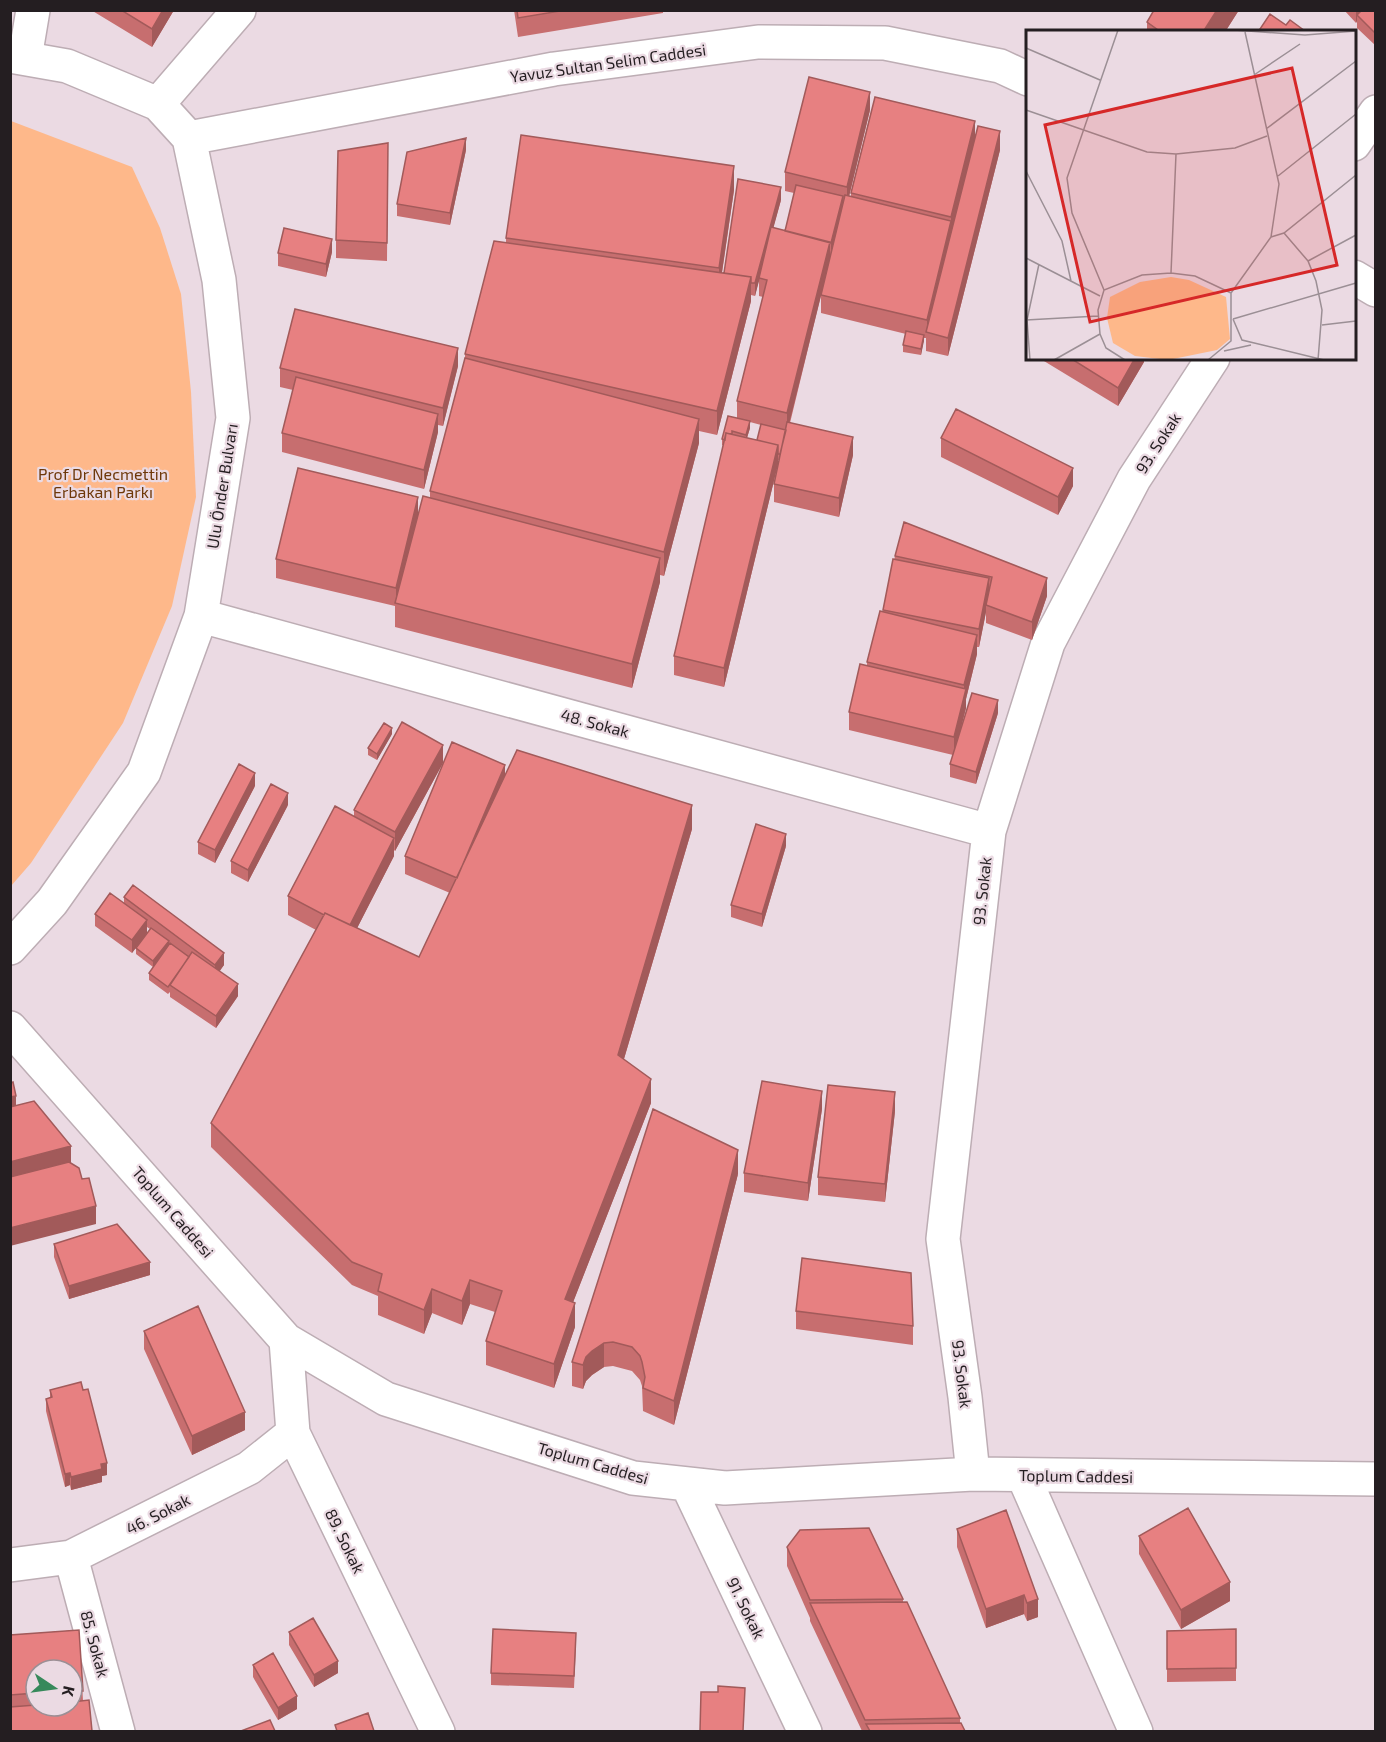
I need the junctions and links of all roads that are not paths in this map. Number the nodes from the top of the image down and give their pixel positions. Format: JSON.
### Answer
{"nodes":[{"id":1,"x":33,"y":10,"type":"edge"},
{"id":2,"x":239,"y":10,"type":"edge"},
{"id":3,"x":18,"y":57,"type":"edge"},
{"id":4,"x":1026,"y":78,"type":"edge"},
{"id":5,"x":158,"y":104,"type":"junction"},
{"id":6,"x":1376,"y":112,"type":"edge"},
{"id":7,"x":189,"y":138,"type":"junction"},
{"id":8,"x":1356,"y":141,"type":"edge"},
{"id":9,"x":1356,"y":278,"type":"edge"},
{"id":10,"x":1376,"y":290,"type":"edge"},
{"id":11,"x":1212,"y":360,"type":"edge"},
{"id":12,"x":201,"y":616,"type":"junction"},
{"id":13,"x":989,"y":831,"type":"junction"},
{"id":14,"x":10,"y":948,"type":"edge"},
{"id":15,"x":10,"y":1028,"type":"edge"},
{"id":16,"x":286,"y":1340,"type":"junction"},
{"id":17,"x":293,"y":1433,"type":"junction"},
{"id":18,"x":973,"y":1474,"type":"junction"},
{"id":19,"x":1023,"y":1475,"type":"junction"},
{"id":20,"x":1376,"y":1479,"type":"edge"},
{"id":21,"x":687,"y":1484,"type":"junction"},
{"id":22,"x":72,"y":1557,"type":"junction"},
{"id":23,"x":10,"y":1565,"type":"edge"},
{"id":24,"x":118,"y":1731,"type":"edge"},
{"id":25,"x":438,"y":1731,"type":"edge"},
{"id":26,"x":805,"y":1731,"type":"edge"},
{"id":27,"x":1136,"y":1731,"type":"edge"}],
"edges":[{"from":1,"to":3,"type":"street"},
{"from":2,"to":5,"type":"street"},
{"from":3,"to":5,"type":"street"},
{"from":4,"to":7,"type":"street","name":"Yavuz Sultan Selim Caddesi"},
{"from":5,"to":7,"type":"street"},
{"from":6,"to":8,"type":"street"},
{"from":7,"to":12,"type":"street","name":"Ulu Önder Bulvarı"},
{"from":9,"to":10,"type":"street"},
{"from":11,"to":13,"type":"street","name":"93. Sokak"},
{"from":12,"to":13,"type":"street","name":"48. Sokak"},
{"from":12,"to":14,"type":"street","name":"Ulu Önder Bulvarı"},
{"from":13,"to":18,"type":"street","name":"93. Sokak"},
{"from":15,"to":16,"type":"street","name":"Toplum Caddesi"},
{"from":16,"to":17,"type":"street","name":"89. Sokak"},
{"from":16,"to":21,"type":"street","name":"Toplum Caddesi"},
{"from":17,"to":22,"type":"street","name":"46. Sokak"},
{"from":17,"to":25,"type":"street","name":"89. Sokak"},
{"from":18,"to":19,"type":"street","name":"Toplum Caddesi"},
{"from":18,"to":21,"type":"street","name":"Toplum Caddesi"},
{"from":19,"to":20,"type":"street","name":"Toplum Caddesi"},
{"from":19,"to":27,"type":"street"},
{"from":21,"to":26,"type":"street","name":"91. Sokak"},
{"from":22,"to":23,"type":"street","name":"46. Sokak"},
{"from":22,"to":24,"type":"street","name":"85. Sokak"}]}
